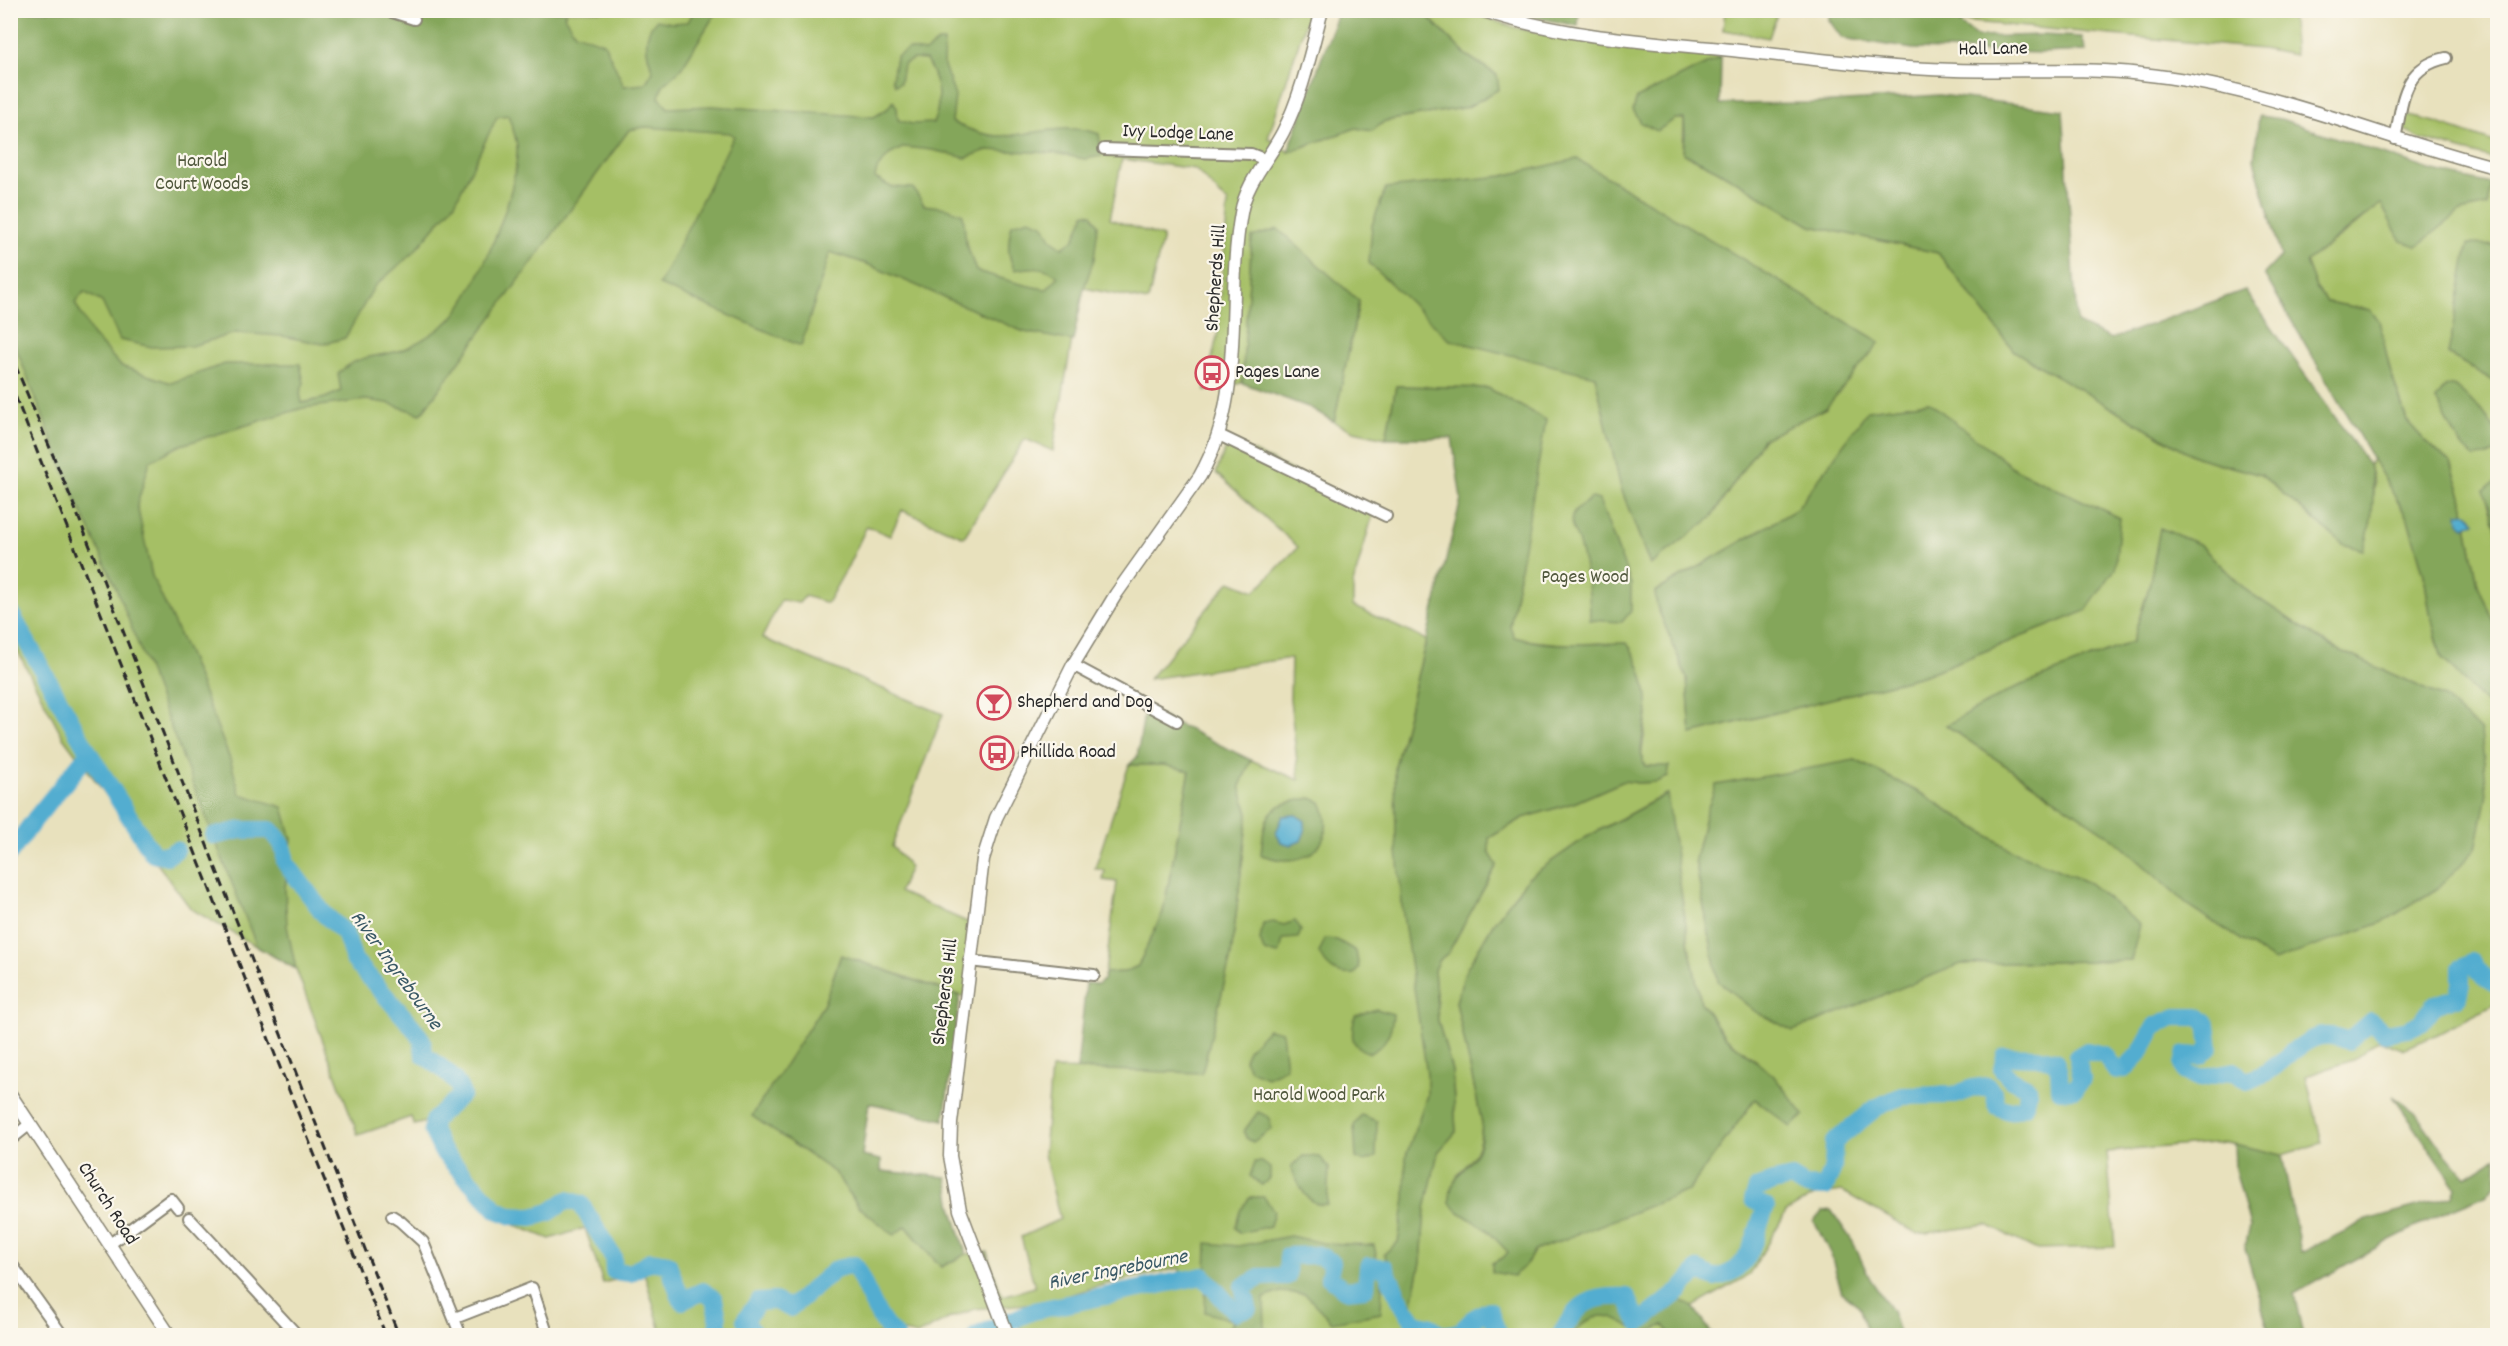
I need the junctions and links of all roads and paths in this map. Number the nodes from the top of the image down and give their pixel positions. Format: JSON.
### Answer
{"nodes":[{"id":1,"x":386,"y":10,"type":"edge"},
{"id":2,"x":1322,"y":10,"type":"edge"},
{"id":3,"x":1481,"y":10,"type":"edge"},
{"id":4,"x":414,"y":19,"type":"dead end"},
{"id":5,"x":2446,"y":58,"type":"dead end"},
{"id":6,"x":2395,"y":139,"type":"junction"},
{"id":7,"x":1104,"y":149,"type":"dead end"},
{"id":8,"x":1266,"y":160,"type":"junction"},
{"id":9,"x":2498,"y":168,"type":"edge"},
{"id":10,"x":1219,"y":435,"type":"junction"},
{"id":11,"x":1386,"y":516,"type":"dead end"},
{"id":12,"x":1073,"y":664,"type":"junction"},
{"id":13,"x":1178,"y":721,"type":"dead end"},
{"id":14,"x":969,"y":961,"type":"junction"},
{"id":15,"x":1094,"y":975,"type":"dead end"},
{"id":16,"x":10,"y":1094,"type":"edge"},
{"id":17,"x":30,"y":1124,"type":"junction"},
{"id":18,"x":10,"y":1140,"type":"edge"},
{"id":19,"x":178,"y":1208,"type":"dead end"},
{"id":20,"x":392,"y":1216,"type":"dead end"},
{"id":21,"x":189,"y":1218,"type":"dead end"},
{"id":22,"x":110,"y":1244,"type":"junction"},
{"id":23,"x":10,"y":1262,"type":"edge"},
{"id":24,"x":455,"y":1318,"type":"junction"},
{"id":25,"x":60,"y":1335,"type":"edge"},
{"id":26,"x":168,"y":1335,"type":"edge"},
{"id":27,"x":298,"y":1335,"type":"edge"},
{"id":28,"x":461,"y":1335,"type":"edge"},
{"id":29,"x":548,"y":1335,"type":"edge"},
{"id":30,"x":1008,"y":1335,"type":"edge"}],
"edges":[{"from":1,"to":4,"type":"street"},
{"from":2,"to":8,"type":"street","name":"Shepherds Hill"},
{"from":3,"to":6,"type":"street","name":"Hall Lane"},
{"from":5,"to":6,"type":"street"},
{"from":6,"to":9,"type":"street","name":"Hall Lane"},
{"from":7,"to":8,"type":"street","name":"Ivy Lodge Lane"},
{"from":8,"to":10,"type":"street","name":"Shepherds Hill"},
{"from":10,"to":11,"type":"street"},
{"from":10,"to":12,"type":"street","name":"Shepherds Hill"},
{"from":12,"to":13,"type":"street"},
{"from":12,"to":14,"type":"street","name":"Shepherds Hill"},
{"from":14,"to":15,"type":"street"},
{"from":14,"to":30,"type":"street","name":"Shepherds Hill"},
{"from":16,"to":17,"type":"street","name":"Church Road"},
{"from":17,"to":18,"type":"street"},
{"from":17,"to":22,"type":"street","name":"Church Road"},
{"from":19,"to":22,"type":"street"},
{"from":20,"to":24,"type":"street"},
{"from":21,"to":27,"type":"street"},
{"from":22,"to":26,"type":"street","name":"Church Road"},
{"from":23,"to":25,"type":"street"},
{"from":24,"to":28,"type":"street"},
{"from":24,"to":29,"type":"street"}]}
